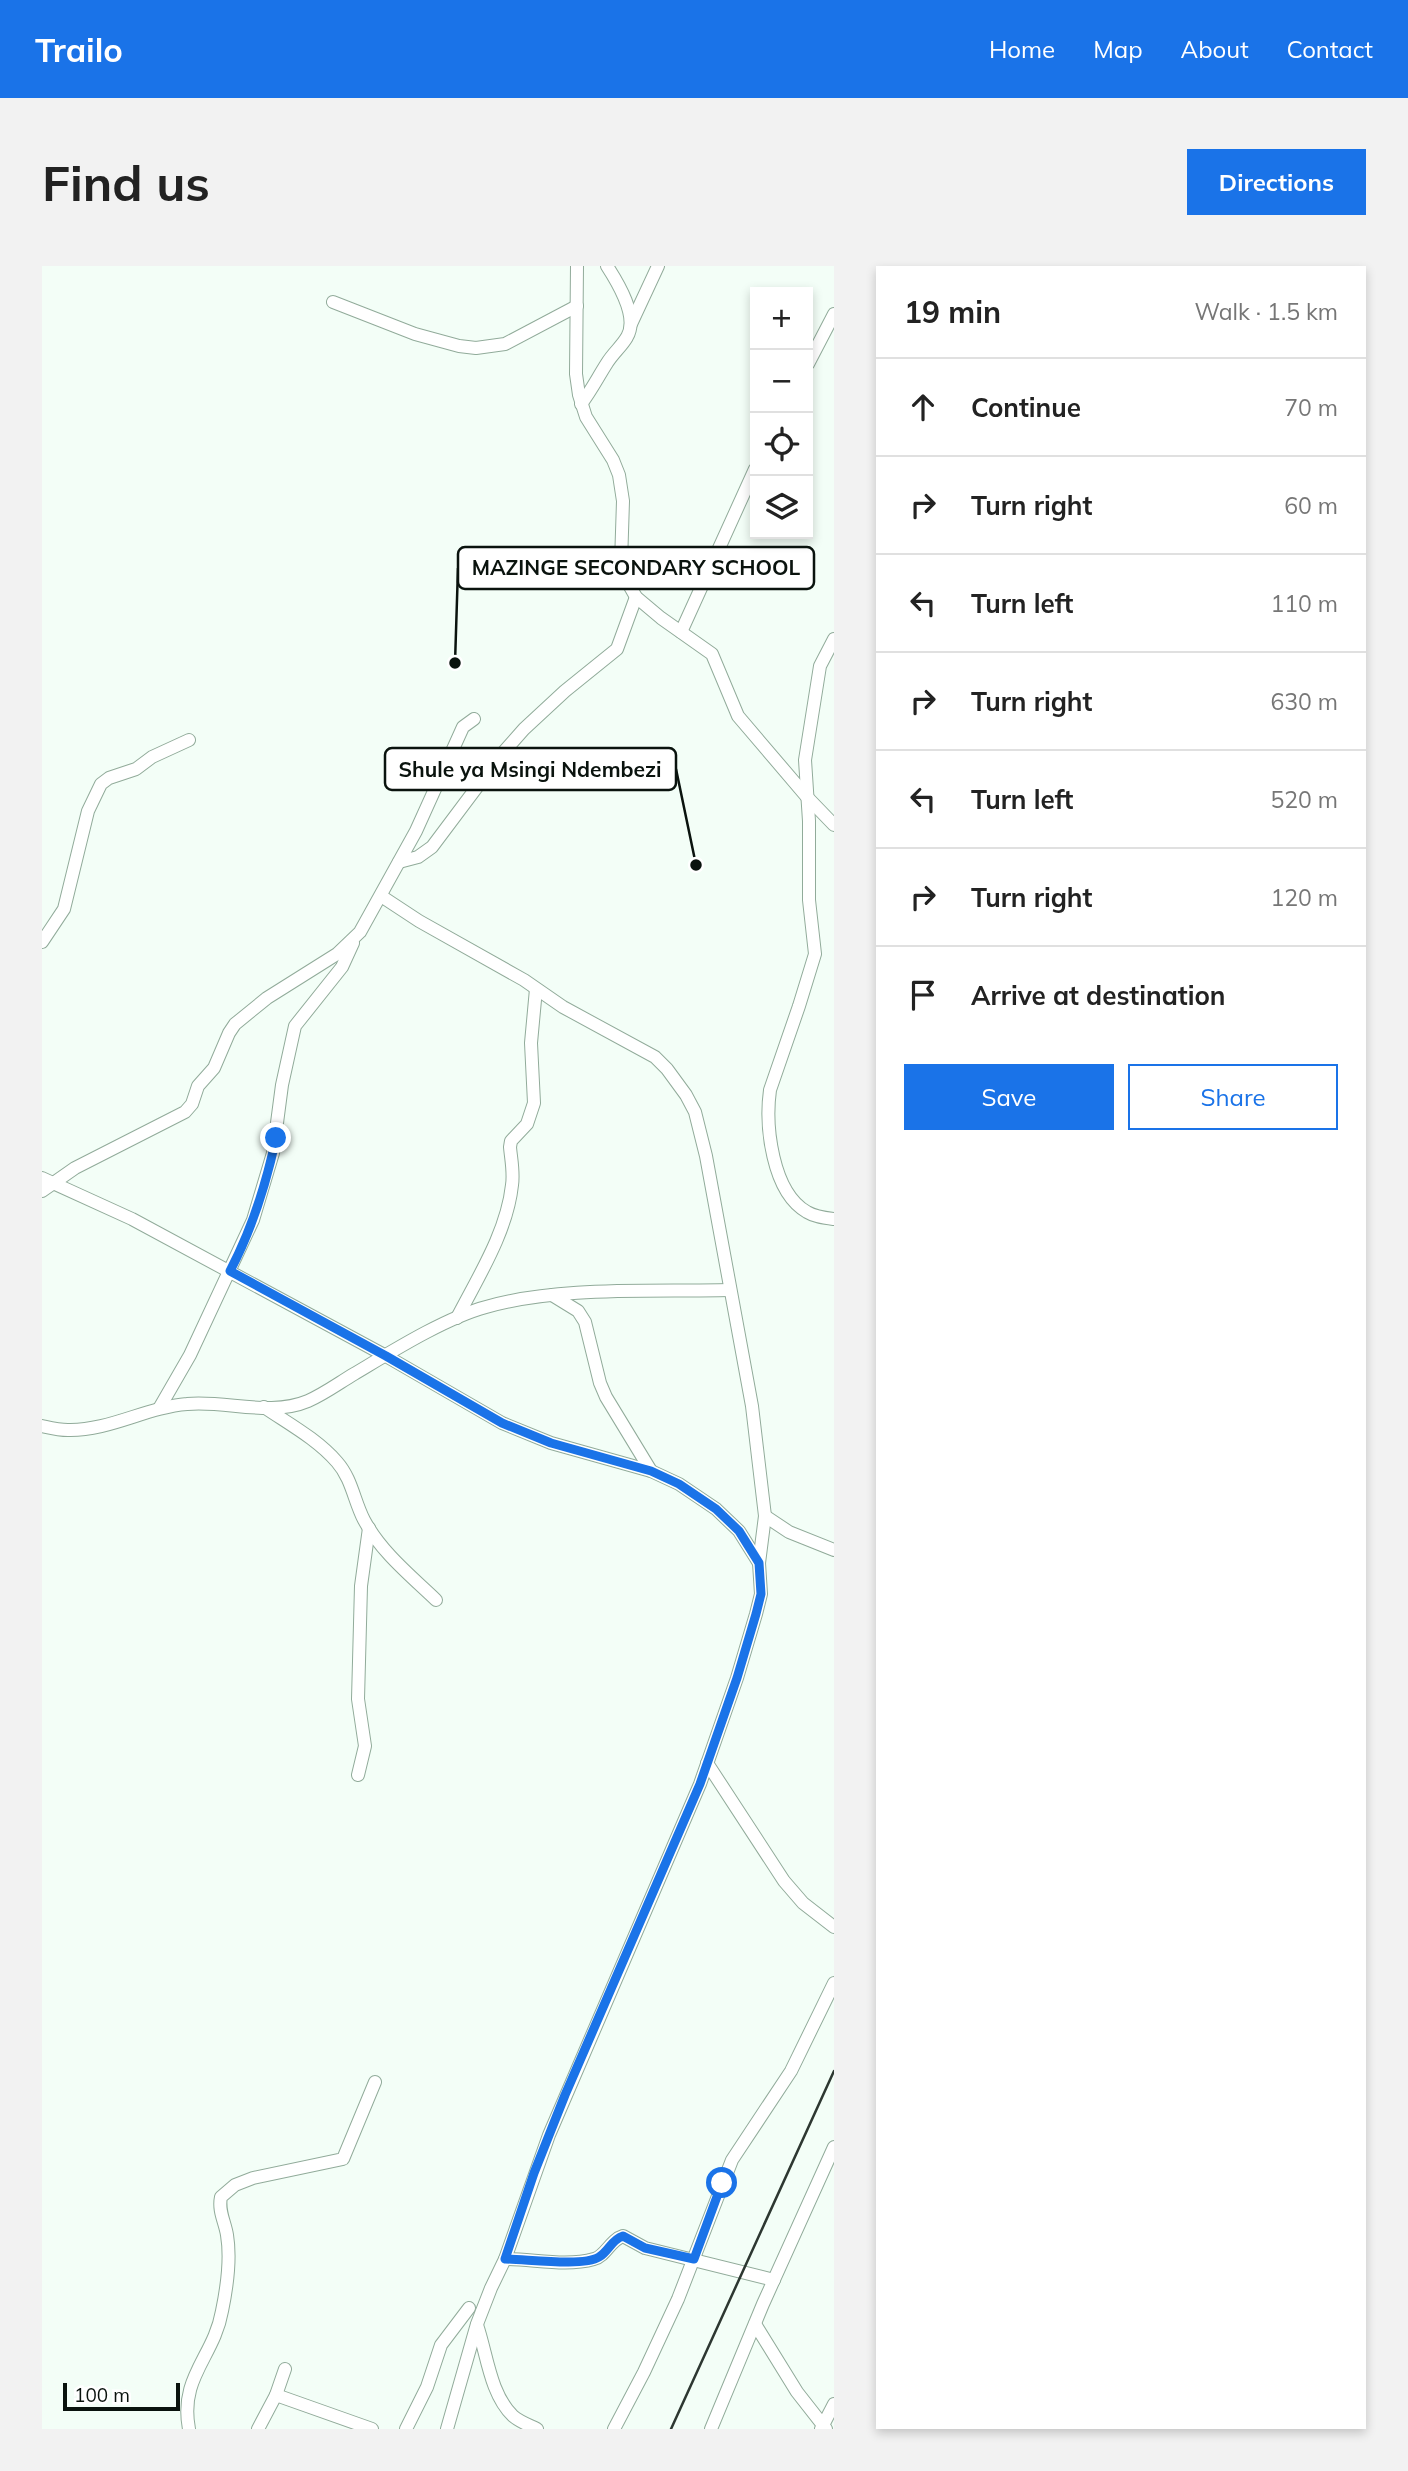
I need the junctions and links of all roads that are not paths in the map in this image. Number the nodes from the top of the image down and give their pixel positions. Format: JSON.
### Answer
{"nodes":[{"id":1,"x":577,"y":266,"type":"edge"},
{"id":2,"x":607,"y":266,"type":"edge"},
{"id":3,"x":658,"y":266,"type":"edge"},
{"id":4,"x":333,"y":302,"type":"dead end"},
{"id":5,"x":578,"y":306,"type":"junction"},
{"id":6,"x":834,"y":314,"type":"edge"},
{"id":7,"x":631,"y":324,"type":"junction"},
{"id":8,"x":813,"y":354,"type":"edge"},
{"id":9,"x":581,"y":404,"type":"junction"},
{"id":10,"x":752,"y":476,"type":"edge"},
{"id":11,"x":636,"y":597,"type":"junction"},
{"id":12,"x":681,"y":632,"type":"junction"},
{"id":13,"x":834,"y":639,"type":"edge"},
{"id":14,"x":474,"y":719,"type":"dead end"},
{"id":15,"x":189,"y":740,"type":"dead end"},
{"id":16,"x":807,"y":797,"type":"junction"},
{"id":17,"x":834,"y":825,"type":"edge"},
{"id":18,"x":399,"y":862,"type":"junction"},
{"id":19,"x":381,"y":896,"type":"junction"},
{"id":20,"x":354,"y":941,"type":"junction"},
{"id":21,"x":42,"y":942,"type":"edge"},
{"id":22,"x":536,"y":989,"type":"junction"},
{"id":23,"x":45,"y":1184,"type":"edge"},
{"id":24,"x":834,"y":1219,"type":"edge"},
{"id":25,"x":230,"y":1271,"type":"junction"},
{"id":26,"x":729,"y":1290,"type":"junction"},
{"id":27,"x":552,"y":1295,"type":"junction"},
{"id":28,"x":457,"y":1318,"type":"junction"},
{"id":29,"x":386,"y":1356,"type":"junction"},
{"id":30,"x":160,"y":1407,"type":"junction"},
{"id":31,"x":264,"y":1407,"type":"junction"},
{"id":32,"x":42,"y":1426,"type":"edge"},
{"id":33,"x":651,"y":1471,"type":"junction"},
{"id":34,"x":765,"y":1516,"type":"junction"},
{"id":35,"x":369,"y":1528,"type":"junction"},
{"id":36,"x":834,"y":1550,"type":"edge"},
{"id":37,"x":759,"y":1563,"type":"junction"},
{"id":38,"x":436,"y":1600,"type":"dead end"},
{"id":39,"x":707,"y":1763,"type":"junction"},
{"id":40,"x":358,"y":1775,"type":"dead end"},
{"id":41,"x":834,"y":1927,"type":"edge"},
{"id":42,"x":834,"y":1983,"type":"edge"},
{"id":43,"x":375,"y":2082,"type":"dead end"},
{"id":44,"x":834,"y":2147,"type":"edge"},
{"id":45,"x":505,"y":2259,"type":"junction"},
{"id":46,"x":694,"y":2259,"type":"junction"},
{"id":47,"x":774,"y":2280,"type":"junction"},
{"id":48,"x":469,"y":2308,"type":"dead end"},
{"id":49,"x":755,"y":2323,"type":"junction"},
{"id":50,"x":477,"y":2324,"type":"junction"},
{"id":51,"x":285,"y":2368,"type":"dead end"},
{"id":52,"x":276,"y":2395,"type":"junction"},
{"id":53,"x":834,"y":2404,"type":"edge"},
{"id":54,"x":714,"y":2428,"type":"edge"},
{"id":55,"x":823,"y":2428,"type":"edge"},
{"id":56,"x":189,"y":2429,"type":"edge"},
{"id":57,"x":258,"y":2429,"type":"edge"},
{"id":58,"x":372,"y":2429,"type":"edge"},
{"id":59,"x":406,"y":2429,"type":"edge"},
{"id":60,"x":447,"y":2429,"type":"edge"},
{"id":61,"x":537,"y":2429,"type":"edge"},
{"id":62,"x":614,"y":2429,"type":"edge"}],
"edges":[{"from":1,"to":5,"type":"street"},
{"from":2,"to":7,"type":"street"},
{"from":3,"to":7,"type":"street"},
{"from":4,"to":5,"type":"street"},
{"from":5,"to":9,"type":"street"},
{"from":6,"to":8,"type":"street"},
{"from":7,"to":9,"type":"street"},
{"from":9,"to":11,"type":"street"},
{"from":10,"to":12,"type":"street"},
{"from":11,"to":12,"type":"street"},
{"from":11,"to":18,"type":"street"},
{"from":12,"to":16,"type":"street"},
{"from":13,"to":16,"type":"street"},
{"from":14,"to":18,"type":"street"},
{"from":15,"to":21,"type":"street"},
{"from":16,"to":17,"type":"street"},
{"from":16,"to":24,"type":"street"},
{"from":18,"to":19,"type":"street"},
{"from":19,"to":20,"type":"street"},
{"from":19,"to":22,"type":"street"},
{"from":20,"to":23,"type":"street"},
{"from":20,"to":25,"type":"street"},
{"from":22,"to":26,"type":"street"},
{"from":22,"to":28,"type":"street"},
{"from":23,"to":25,"type":"street"},
{"from":25,"to":29,"type":"street"},
{"from":25,"to":30,"type":"street"},
{"from":26,"to":27,"type":"street"},
{"from":26,"to":34,"type":"street"},
{"from":27,"to":28,"type":"street"},
{"from":27,"to":33,"type":"street"},
{"from":28,"to":29,"type":"street"},
{"from":29,"to":31,"type":"street"},
{"from":29,"to":33,"type":"street"},
{"from":30,"to":31,"type":"street"},
{"from":30,"to":32,"type":"street"},
{"from":31,"to":35,"type":"street"},
{"from":33,"to":37,"type":"street"},
{"from":34,"to":36,"type":"street"},
{"from":34,"to":37,"type":"street"},
{"from":35,"to":38,"type":"street"},
{"from":35,"to":40,"type":"street"},
{"from":37,"to":39,"type":"street"},
{"from":39,"to":41,"type":"street"},
{"from":39,"to":45,"type":"street"},
{"from":42,"to":46,"type":"street"},
{"from":43,"to":56,"type":"street"},
{"from":44,"to":47,"type":"street"},
{"from":45,"to":46,"type":"street"},
{"from":45,"to":50,"type":"street"},
{"from":46,"to":47,"type":"street"},
{"from":46,"to":62,"type":"street"},
{"from":47,"to":49,"type":"street"},
{"from":48,"to":59,"type":"street"},
{"from":49,"to":54,"type":"street"},
{"from":49,"to":55,"type":"street"},
{"from":50,"to":60,"type":"street"},
{"from":50,"to":61,"type":"street"},
{"from":51,"to":52,"type":"street"},
{"from":52,"to":57,"type":"street"},
{"from":52,"to":58,"type":"street"},
{"from":53,"to":55,"type":"street"}]}
